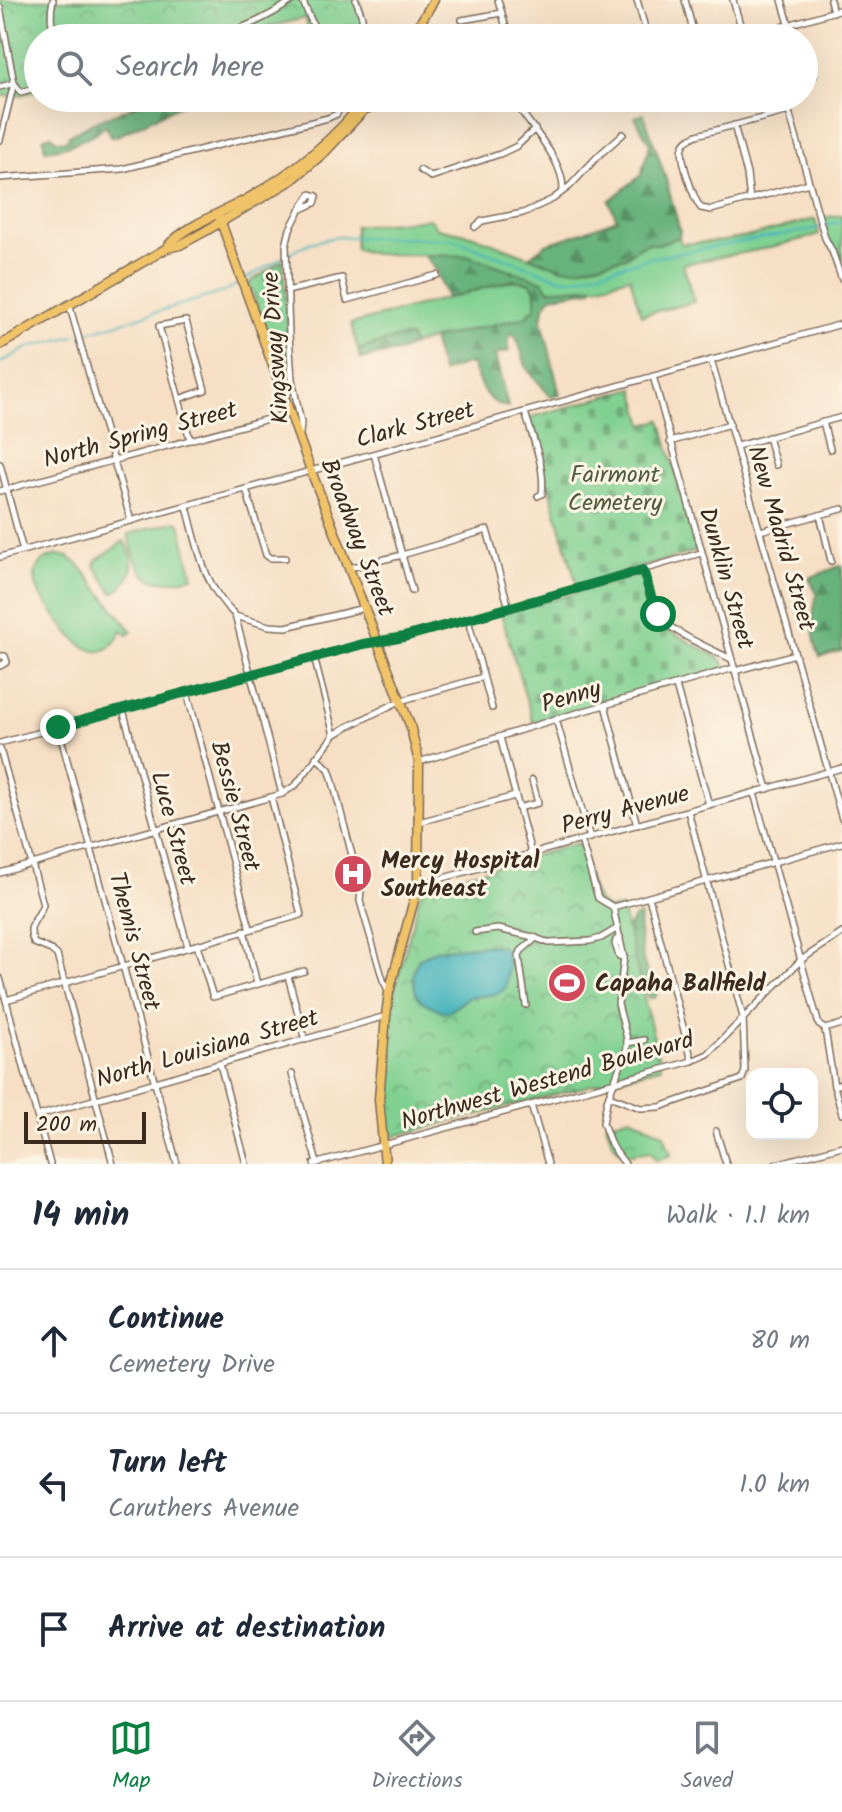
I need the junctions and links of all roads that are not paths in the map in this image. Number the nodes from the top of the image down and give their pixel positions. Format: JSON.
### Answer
{"nodes":[{"id":1,"x":53,"y":0,"type":"edge"},
{"id":2,"x":293,"y":0,"type":"edge"},
{"id":3,"x":302,"y":0,"type":"edge"},
{"id":4,"x":356,"y":0,"type":"edge"},
{"id":5,"x":434,"y":0,"type":"edge"},
{"id":6,"x":498,"y":0,"type":"edge"},
{"id":7,"x":637,"y":0,"type":"edge"},
{"id":8,"x":685,"y":0,"type":"edge"},
{"id":9,"x":733,"y":0,"type":"edge"},
{"id":10,"x":782,"y":0,"type":"edge"},
{"id":11,"x":830,"y":0,"type":"edge"},
{"id":12,"x":0,"y":7,"type":"edge"},
{"id":13,"x":842,"y":9,"type":"edge"},
{"id":14,"x":833,"y":12,"type":"junction"},
{"id":15,"x":502,"y":13,"type":"junction"},
{"id":16,"x":462,"y":20,"type":"dead end"},
{"id":17,"x":53,"y":24,"type":"edge"},
{"id":18,"x":253,"y":24,"type":"edge"},
{"id":19,"x":313,"y":24,"type":"edge"},
{"id":20,"x":362,"y":24,"type":"edge"},
{"id":21,"x":419,"y":24,"type":"edge"},
{"id":22,"x":505,"y":24,"type":"edge"},
{"id":23,"x":644,"y":24,"type":"edge"},
{"id":24,"x":691,"y":24,"type":"edge"},
{"id":25,"x":740,"y":24,"type":"edge"},
{"id":26,"x":789,"y":24,"type":"joint"},
{"id":27,"x":14,"y":83,"type":"junction"},
{"id":28,"x":0,"y":87,"type":"edge"},
{"id":29,"x":24,"y":91,"type":"edge"},
{"id":30,"x":338,"y":112,"type":"edge"},
{"id":31,"x":353,"y":112,"type":"edge"},
{"id":32,"x":362,"y":112,"type":"edge"},
{"id":33,"x":520,"y":112,"type":"edge"},
{"id":34,"x":785,"y":112,"type":"edge"},
{"id":35,"x":789,"y":112,"type":"edge"},
{"id":36,"x":734,"y":125,"type":"junction"},
{"id":37,"x":535,"y":129,"type":"junction"},
{"id":38,"x":623,"y":134,"type":"dead end"},
{"id":39,"x":0,"y":140,"type":"edge"},
{"id":40,"x":420,"y":170,"type":"dead end"},
{"id":41,"x":0,"y":178,"type":"edge"},
{"id":42,"x":562,"y":178,"type":"junction"},
{"id":43,"x":576,"y":179,"type":"junction"},
{"id":44,"x":809,"y":183,"type":"junction"},
{"id":45,"x":563,"y":191,"type":"junction"},
{"id":46,"x":750,"y":200,"type":"junction"},
{"id":47,"x":300,"y":210,"type":"dead end"},
{"id":48,"x":234,"y":214,"type":"junction"},
{"id":49,"x":220,"y":218,"type":"junction"},
{"id":50,"x":475,"y":227,"type":"dead end"},
{"id":51,"x":204,"y":232,"type":"junction"},
{"id":52,"x":228,"y":236,"type":"junction"},
{"id":53,"x":167,"y":248,"type":"junction"},
{"id":54,"x":437,"y":275,"type":"dead end"},
{"id":55,"x":842,"y":280,"type":"edge"},
{"id":56,"x":287,"y":291,"type":"junction"},
{"id":57,"x":69,"y":304,"type":"junction"},
{"id":58,"x":840,"y":324,"type":"edge"},
{"id":59,"x":0,"y":345,"type":"edge"},
{"id":60,"x":711,"y":360,"type":"junction"},
{"id":61,"x":653,"y":376,"type":"junction"},
{"id":62,"x":179,"y":399,"type":"junction"},
{"id":63,"x":525,"y":412,"type":"junction"},
{"id":64,"x":290,"y":413,"type":"junction"},
{"id":65,"x":842,"y":417,"type":"edge"},
{"id":66,"x":823,"y":422,"type":"junction"},
{"id":67,"x":730,"y":424,"type":"junction"},
{"id":68,"x":768,"y":437,"type":"junction"},
{"id":69,"x":299,"y":439,"type":"junction"},
{"id":70,"x":190,"y":440,"type":"junction"},
{"id":71,"x":670,"y":442,"type":"junction"},
{"id":72,"x":737,"y":446,"type":"junction"},
{"id":73,"x":830,"y":449,"type":"dead end"},
{"id":74,"x":374,"y":454,"type":"junction"},
{"id":75,"x":114,"y":461,"type":"junction"},
{"id":76,"x":0,"y":464,"type":"edge"},
{"id":77,"x":776,"y":465,"type":"dead end"},
{"id":78,"x":311,"y":471,"type":"junction"},
{"id":79,"x":246,"y":489,"type":"junction"},
{"id":80,"x":3,"y":490,"type":"edge"},
{"id":81,"x":538,"y":496,"type":"dead end"},
{"id":82,"x":187,"y":507,"type":"junction"},
{"id":83,"x":842,"y":509,"type":"edge"},
{"id":84,"x":820,"y":515,"type":"junction"},
{"id":85,"x":131,"y":521,"type":"junction"},
{"id":86,"x":760,"y":531,"type":"junction"},
{"id":87,"x":23,"y":551,"type":"junction"},
{"id":88,"x":701,"y":553,"type":"junction"},
{"id":89,"x":402,"y":555,"type":"junction"},
{"id":90,"x":0,"y":557,"type":"edge"},
{"id":91,"x":285,"y":558,"type":"dead end"},
{"id":92,"x":831,"y":561,"type":"dead end"},
{"id":93,"x":349,"y":568,"type":"junction"},
{"id":94,"x":643,"y":570,"type":"junction"},
{"id":95,"x":412,"y":591,"type":"dead end"},
{"id":96,"x":364,"y":608,"type":"junction"},
{"id":97,"x":509,"y":608,"type":"junction"},
{"id":98,"x":235,"y":615,"type":"junction"},
{"id":99,"x":467,"y":620,"type":"junction"},
{"id":100,"x":377,"y":641,"type":"junction"},
{"id":101,"x":796,"y":654,"type":"junction"},
{"id":102,"x":0,"y":656,"type":"edge"},
{"id":103,"x":314,"y":657,"type":"junction"},
{"id":104,"x":731,"y":659,"type":"junction"},
{"id":105,"x":0,"y":666,"type":"edge"},
{"id":106,"x":734,"y":669,"type":"junction"},
{"id":107,"x":250,"y":674,"type":"junction"},
{"id":108,"x":483,"y":677,"type":"junction"},
{"id":109,"x":676,"y":686,"type":"junction"},
{"id":110,"x":187,"y":692,"type":"junction"},
{"id":111,"x":400,"y":701,"type":"junction"},
{"id":112,"x":605,"y":705,"type":"junction"},
{"id":113,"x":492,"y":708,"type":"dead end"},
{"id":114,"x":123,"y":710,"type":"junction"},
{"id":115,"x":556,"y":719,"type":"junction"},
{"id":116,"x":58,"y":727,"type":"junction"},
{"id":117,"x":334,"y":735,"type":"junction"},
{"id":118,"x":500,"y":737,"type":"junction"},
{"id":119,"x":0,"y":746,"type":"edge"},
{"id":120,"x":316,"y":757,"type":"junction"},
{"id":121,"x":419,"y":762,"type":"junction"},
{"id":122,"x":842,"y":768,"type":"edge"},
{"id":123,"x":830,"y":772,"type":"junction"},
{"id":124,"x":532,"y":780,"type":"dead end"},
{"id":125,"x":768,"y":789,"type":"junction"},
{"id":126,"x":754,"y":793,"type":"junction"},
{"id":127,"x":282,"y":794,"type":"junction"},
{"id":128,"x":515,"y":796,"type":"junction"},
{"id":129,"x":271,"y":797,"type":"junction"},
{"id":130,"x":709,"y":805,"type":"junction"},
{"id":131,"x":518,"y":808,"type":"junction"},
{"id":132,"x":688,"y":811,"type":"junction"},
{"id":133,"x":218,"y":812,"type":"junction"},
{"id":134,"x":842,"y":819,"type":"edge"},
{"id":135,"x":418,"y":822,"type":"junction"},
{"id":136,"x":637,"y":825,"type":"junction"},
{"id":137,"x":156,"y":830,"type":"junction"},
{"id":138,"x":590,"y":838,"type":"junction"},
{"id":139,"x":581,"y":840,"type":"junction"},
{"id":140,"x":842,"y":843,"type":"edge"},
{"id":141,"x":90,"y":847,"type":"junction"},
{"id":142,"x":531,"y":853,"type":"junction"},
{"id":143,"x":773,"y":862,"type":"junction"},
{"id":144,"x":32,"y":864,"type":"junction"},
{"id":145,"x":0,"y":873,"type":"edge"},
{"id":146,"x":707,"y":880,"type":"junction"},
{"id":147,"x":418,"y":885,"type":"junction"},
{"id":148,"x":649,"y":897,"type":"junction"},
{"id":149,"x":613,"y":907,"type":"junction"},
{"id":150,"x":618,"y":928,"type":"junction"},
{"id":151,"x":247,"y":929,"type":"junction"},
{"id":152,"x":475,"y":932,"type":"dead end"},
{"id":153,"x":842,"y":933,"type":"edge"},
{"id":154,"x":536,"y":938,"type":"junction"},
{"id":155,"x":188,"y":947,"type":"junction"},
{"id":156,"x":801,"y":960,"type":"junction"},
{"id":157,"x":123,"y":966,"type":"junction"},
{"id":158,"x":304,"y":971,"type":"dead end"},
{"id":159,"x":288,"y":976,"type":"junction"},
{"id":160,"x":0,"y":978,"type":"edge"},
{"id":161,"x":64,"y":982,"type":"junction"},
{"id":162,"x":257,"y":984,"type":"junction"},
{"id":163,"x":389,"y":992,"type":"junction"},
{"id":164,"x":4,"y":1002,"type":"edge"},
{"id":165,"x":526,"y":1005,"type":"dead end"},
{"id":166,"x":386,"y":1016,"type":"junction"},
{"id":167,"x":743,"y":1017,"type":"junction"},
{"id":168,"x":842,"y":1024,"type":"edge"},
{"id":169,"x":825,"y":1029,"type":"junction"},
{"id":170,"x":305,"y":1040,"type":"junction"},
{"id":171,"x":644,"y":1040,"type":"dead end"},
{"id":172,"x":627,"y":1043,"type":"junction"},
{"id":173,"x":692,"y":1061,"type":"junction"},
{"id":174,"x":220,"y":1064,"type":"junction"},
{"id":175,"x":292,"y":1074,"type":"dead end"},
{"id":176,"x":155,"y":1082,"type":"junction"},
{"id":177,"x":613,"y":1083,"type":"junction"},
{"id":178,"x":842,"y":1084,"type":"edge"},
{"id":179,"x":834,"y":1086,"type":"junction"},
{"id":180,"x":609,"y":1096,"type":"junction"},
{"id":181,"x":96,"y":1098,"type":"junction"},
{"id":182,"x":531,"y":1105,"type":"junction"},
{"id":183,"x":842,"y":1114,"type":"edge"},
{"id":184,"x":37,"y":1116,"type":"junction"},
{"id":185,"x":716,"y":1131,"type":"dead end"},
{"id":186,"x":383,"y":1144,"type":"junction"},
{"id":187,"x":842,"y":1146,"type":"edge"},
{"id":188,"x":50,"y":1164,"type":"edge"},
{"id":189,"x":113,"y":1164,"type":"edge"},
{"id":190,"x":177,"y":1164,"type":"edge"},
{"id":191,"x":246,"y":1164,"type":"edge"},
{"id":192,"x":316,"y":1164,"type":"edge"},
{"id":193,"x":385,"y":1164,"type":"edge"},
{"id":194,"x":548,"y":1164,"type":"edge"},
{"id":195,"x":625,"y":1164,"type":"edge"},
{"id":196,"x":726,"y":1164,"type":"edge"},
{"id":197,"x":776,"y":1164,"type":"edge"}],
"edges":[{"from":1,"to":17,"type":"street"},
{"from":2,"to":18,"type":"street"},
{"from":3,"to":19,"type":"street"},
{"from":4,"to":20,"type":"street"},
{"from":5,"to":21,"type":"main road"},
{"from":6,"to":15,"type":"street"},
{"from":7,"to":23,"type":"street"},
{"from":8,"to":24,"type":"street"},
{"from":9,"to":25,"type":"street"},
{"from":10,"to":26,"type":"street"},
{"from":11,"to":14,"type":"street"},
{"from":12,"to":27,"type":"street"},
{"from":13,"to":14,"type":"street"},
{"from":14,"to":26,"type":"street"},
{"from":15,"to":16,"type":"street"},
{"from":15,"to":22,"type":"street"},
{"from":27,"to":28,"type":"street"},
{"from":27,"to":29,"type":"street"},
{"from":27,"to":39,"type":"street"},
{"from":30,"to":41,"type":"street"},
{"from":31,"to":49,"type":"main road"},
{"from":32,"to":48,"type":"main road"},
{"from":33,"to":37,"type":"street"},
{"from":34,"to":36,"type":"street"},
{"from":35,"to":44,"type":"street"},
{"from":36,"to":46,"type":"street"},
{"from":36,"to":46,"type":"street"},
{"from":37,"to":40,"type":"street"},
{"from":37,"to":42,"type":"street"},
{"from":38,"to":43,"type":"street"},
{"from":42,"to":43,"type":"street"},
{"from":42,"to":45,"type":"street"},
{"from":43,"to":45,"type":"street"},
{"from":44,"to":46,"type":"street"},
{"from":44,"to":55,"type":"street"},
{"from":45,"to":50,"type":"street"},
{"from":47,"to":56,"type":"street","name":"Kingsway Drive"},
{"from":48,"to":49,"type":"main road"},
{"from":48,"to":52,"type":"main road"},
{"from":49,"to":51,"type":"main road"},
{"from":49,"to":52,"type":"main road","name":"Broadway Street"},
{"from":49,"to":53,"type":"main road"},
{"from":51,"to":52,"type":"main road"},
{"from":51,"to":53,"type":"main road"},
{"from":52,"to":64,"type":"main road","name":"Broadway Street"},
{"from":53,"to":57,"type":"main road"},
{"from":54,"to":56,"type":"street"},
{"from":56,"to":69,"type":"street","name":"Kingsway Drive"},
{"from":57,"to":59,"type":"main road"},
{"from":57,"to":75,"type":"street"},
{"from":58,"to":60,"type":"street","name":"Clark Street"},
{"from":60,"to":61,"type":"street","name":"Clark Street"},
{"from":60,"to":67,"type":"street","name":"New Madrid Street"},
{"from":61,"to":63,"type":"street","name":"Clark Street"},
{"from":61,"to":71,"type":"street","name":"Dunklin Street"},
{"from":62,"to":62,"type":"street"},
{"from":62,"to":70,"type":"street"},
{"from":63,"to":74,"type":"street","name":"Clark Street"},
{"from":63,"to":81,"type":"street"},
{"from":64,"to":69,"type":"main road","name":"Broadway Street"},
{"from":64,"to":70,"type":"street","name":"North Spring Street"},
{"from":65,"to":66,"type":"street"},
{"from":66,"to":68,"type":"street"},
{"from":66,"to":73,"type":"street"},
{"from":67,"to":71,"type":"street"},
{"from":67,"to":72,"type":"street","name":"New Madrid Street"},
{"from":68,"to":72,"type":"street"},
{"from":68,"to":77,"type":"street"},
{"from":69,"to":78,"type":"main road","name":"Broadway Street"},
{"from":70,"to":75,"type":"street","name":"North Spring Street"},
{"from":71,"to":88,"type":"street","name":"Dunklin Street"},
{"from":72,"to":86,"type":"street","name":"New Madrid Street"},
{"from":74,"to":78,"type":"street","name":"Clark Street"},
{"from":74,"to":89,"type":"street"},
{"from":75,"to":80,"type":"street","name":"North Spring Street"},
{"from":75,"to":85,"type":"street"},
{"from":76,"to":80,"type":"street"},
{"from":78,"to":79,"type":"street","name":"Clark Street"},
{"from":78,"to":93,"type":"main road","name":"Broadway Street"},
{"from":79,"to":82,"type":"street","name":"Clark Street"},
{"from":79,"to":91,"type":"street"},
{"from":80,"to":87,"type":"street"},
{"from":82,"to":85,"type":"street","name":"Clark Street"},
{"from":82,"to":98,"type":"street"},
{"from":83,"to":84,"type":"street"},
{"from":84,"to":86,"type":"street"},
{"from":84,"to":92,"type":"street"},
{"from":85,"to":87,"type":"street","name":"Clark Street"},
{"from":86,"to":101,"type":"street","name":"New Madrid Street"},
{"from":87,"to":90,"type":"street","name":"Clark Street"},
{"from":88,"to":94,"type":"street"},
{"from":88,"to":104,"type":"street","name":"Dunklin Street"},
{"from":89,"to":93,"type":"street"},
{"from":89,"to":95,"type":"street"},
{"from":89,"to":97,"type":"street"},
{"from":93,"to":96,"type":"main road","name":"Broadway Street"},
{"from":94,"to":97,"type":"street"},
{"from":94,"to":104,"type":"street"},
{"from":96,"to":98,"type":"street"},
{"from":96,"to":100,"type":"main road","name":"Broadway Street"},
{"from":97,"to":99,"type":"street"},
{"from":98,"to":107,"type":"street"},
{"from":99,"to":100,"type":"street"},
{"from":99,"to":108,"type":"street"},
{"from":100,"to":103,"type":"street"},
{"from":100,"to":111,"type":"main road","name":"Broadway Street"},
{"from":101,"to":106,"type":"street","name":"Penny"},
{"from":101,"to":123,"type":"street","name":"New Madrid Street"},
{"from":102,"to":105,"type":"street"},
{"from":103,"to":107,"type":"street"},
{"from":103,"to":117,"type":"street"},
{"from":104,"to":106,"type":"street","name":"Dunklin Street"},
{"from":106,"to":109,"type":"street","name":"Penny"},
{"from":106,"to":125,"type":"street","name":"Dunklin Street"},
{"from":107,"to":110,"type":"street"},
{"from":107,"to":127,"type":"street"},
{"from":108,"to":111,"type":"street"},
{"from":108,"to":113,"type":"street"},
{"from":109,"to":112,"type":"street","name":"Penny"},
{"from":109,"to":130,"type":"street"},
{"from":110,"to":114,"type":"street"},
{"from":110,"to":133,"type":"street","name":"Bessie Street"},
{"from":111,"to":117,"type":"street"},
{"from":111,"to":121,"type":"main road","name":"Broadway Street"},
{"from":112,"to":115,"type":"street","name":"Penny"},
{"from":112,"to":136,"type":"street"},
{"from":114,"to":116,"type":"street"},
{"from":114,"to":137,"type":"street","name":"Luce Street"},
{"from":115,"to":118,"type":"street","name":"Penny"},
{"from":115,"to":138,"type":"street"},
{"from":116,"to":119,"type":"street"},
{"from":116,"to":141,"type":"street","name":"Themis Street"},
{"from":117,"to":120,"type":"street"},
{"from":118,"to":121,"type":"street","name":"Penny"},
{"from":118,"to":128,"type":"street"},
{"from":119,"to":144,"type":"street"},
{"from":120,"to":127,"type":"street"},
{"from":120,"to":163,"type":"street"},
{"from":121,"to":135,"type":"main road","name":"Broadway Street"},
{"from":122,"to":123,"type":"street","name":"Perry Avenue"},
{"from":123,"to":125,"type":"street","name":"Perry Avenue"},
{"from":123,"to":134,"type":"street","name":"New Madrid Street"},
{"from":124,"to":131,"type":"street"},
{"from":125,"to":126,"type":"street","name":"Perry Avenue"},
{"from":126,"to":130,"type":"street","name":"Perry Avenue"},
{"from":126,"to":143,"type":"street"},
{"from":127,"to":129,"type":"street"},
{"from":128,"to":131,"type":"street"},
{"from":128,"to":135,"type":"street"},
{"from":129,"to":133,"type":"street"},
{"from":129,"to":151,"type":"street"},
{"from":130,"to":132,"type":"street","name":"Perry Avenue"},
{"from":131,"to":142,"type":"street"},
{"from":132,"to":136,"type":"street","name":"Perry Avenue"},
{"from":132,"to":146,"type":"street"},
{"from":133,"to":137,"type":"street"},
{"from":133,"to":151,"type":"street","name":"Bessie Street"},
{"from":135,"to":147,"type":"main road","name":"Broadway Street"},
{"from":136,"to":138,"type":"street","name":"Perry Avenue"},
{"from":137,"to":141,"type":"street"},
{"from":137,"to":155,"type":"street","name":"Luce Street"},
{"from":138,"to":139,"type":"street","name":"Perry Avenue"},
{"from":139,"to":142,"type":"street","name":"Perry Avenue"},
{"from":139,"to":149,"type":"street"},
{"from":140,"to":143,"type":"street"},
{"from":141,"to":144,"type":"street"},
{"from":141,"to":157,"type":"street","name":"Themis Street"},
{"from":142,"to":147,"type":"street","name":"Perry Avenue"},
{"from":143,"to":146,"type":"street"},
{"from":143,"to":156,"type":"street"},
{"from":144,"to":145,"type":"street"},
{"from":144,"to":161,"type":"street"},
{"from":146,"to":148,"type":"street"},
{"from":146,"to":167,"type":"street"},
{"from":147,"to":163,"type":"main road","name":"Broadway Street"},
{"from":148,"to":149,"type":"street"},
{"from":148,"to":173,"type":"street"},
{"from":149,"to":150,"type":"street"},
{"from":150,"to":154,"type":"street"},
{"from":150,"to":172,"type":"street"},
{"from":151,"to":155,"type":"street"},
{"from":151,"to":162,"type":"street","name":"Bessie Street"},
{"from":152,"to":154,"type":"street"},
{"from":153,"to":156,"type":"street","name":"Northwest Westend Boulevard"},
{"from":154,"to":165,"type":"street"},
{"from":155,"to":157,"type":"street"},
{"from":155,"to":162,"type":"street"},
{"from":156,"to":167,"type":"street","name":"Northwest Westend Boulevard"},
{"from":156,"to":169,"type":"street"},
{"from":157,"to":161,"type":"street"},
{"from":157,"to":176,"type":"street","name":"Themis Street"},
{"from":158,"to":159,"type":"street"},
{"from":159,"to":162,"type":"street"},
{"from":159,"to":170,"type":"street"},
{"from":160,"to":164,"type":"street"},
{"from":161,"to":164,"type":"street"},
{"from":161,"to":181,"type":"street"},
{"from":163,"to":166,"type":"main road","name":"Broadway Street"},
{"from":164,"to":184,"type":"street"},
{"from":166,"to":170,"type":"street","name":"North Louisiana Street"},
{"from":166,"to":186,"type":"main road","name":"Broadway Street"},
{"from":167,"to":173,"type":"street","name":"Northwest Westend Boulevard"},
{"from":167,"to":180,"type":"street"},
{"from":168,"to":169,"type":"street"},
{"from":169,"to":179,"type":"street"},
{"from":170,"to":174,"type":"street","name":"North Louisiana Street"},
{"from":171,"to":172,"type":"street"},
{"from":172,"to":177,"type":"street"},
{"from":173,"to":177,"type":"street","name":"Northwest Westend Boulevard"},
{"from":174,"to":176,"type":"street","name":"North Louisiana Street"},
{"from":174,"to":191,"type":"street"},
{"from":175,"to":192,"type":"street"},
{"from":176,"to":181,"type":"street","name":"North Louisiana Street"},
{"from":176,"to":190,"type":"street","name":"Themis Street"},
{"from":177,"to":180,"type":"street"},
{"from":177,"to":182,"type":"street","name":"Northwest Westend Boulevard"},
{"from":178,"to":179,"type":"street"},
{"from":179,"to":183,"type":"street"},
{"from":180,"to":195,"type":"street"},
{"from":181,"to":184,"type":"street","name":"North Louisiana Street"},
{"from":181,"to":189,"type":"street"},
{"from":182,"to":186,"type":"street","name":"Northwest Westend Boulevard"},
{"from":182,"to":194,"type":"street"},
{"from":184,"to":188,"type":"street"},
{"from":185,"to":196,"type":"street"},
{"from":186,"to":192,"type":"street","name":"Northwest Westend Boulevard"},
{"from":186,"to":193,"type":"main road","name":"Broadway Street"},
{"from":187,"to":197,"type":"street"}]}
